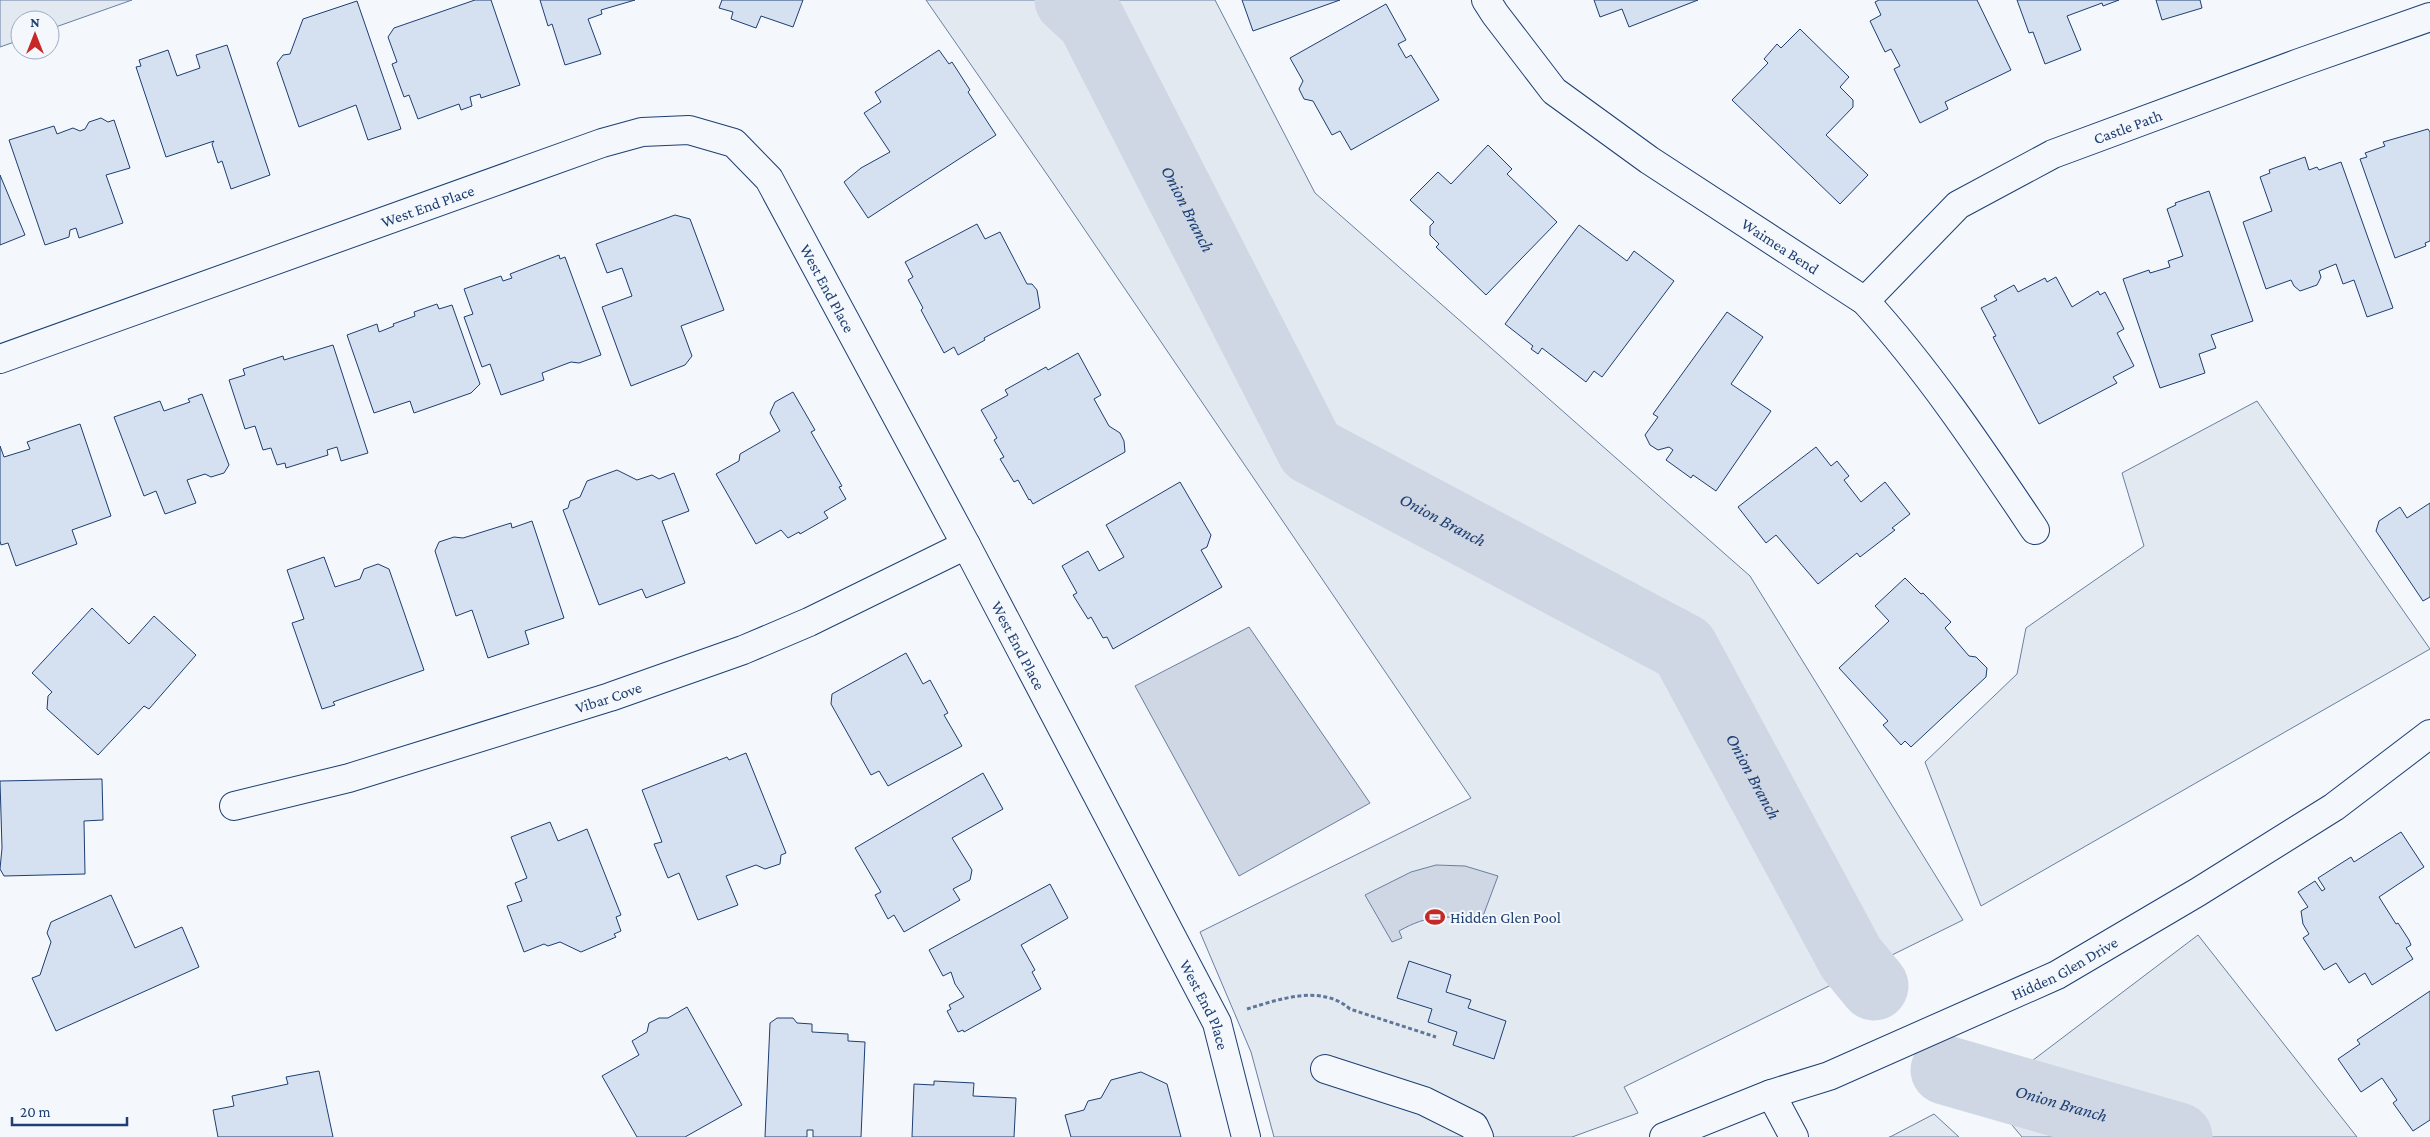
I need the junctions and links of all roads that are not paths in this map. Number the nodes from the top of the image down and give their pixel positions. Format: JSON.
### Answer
{"nodes":[{"id":1,"x":1486,"y":0,"type":"edge"},
{"id":2,"x":2430,"y":18,"type":"edge"},
{"id":3,"x":1866,"y":301,"type":"junction"},
{"id":4,"x":0,"y":358,"type":"edge"},
{"id":5,"x":2035,"y":530,"type":"dead end"},
{"id":6,"x":966,"y":545,"type":"junction"},
{"id":7,"x":2428,"y":740,"type":"edge"},
{"id":8,"x":234,"y":806,"type":"dead end"},
{"id":9,"x":1325,"y":1069,"type":"dead end"},
{"id":10,"x":1771,"y":1094,"type":"junction"},
{"id":11,"x":1246,"y":1137,"type":"edge"},
{"id":12,"x":1479,"y":1137,"type":"edge"},
{"id":13,"x":1664,"y":1137,"type":"edge"},
{"id":14,"x":1794,"y":1137,"type":"edge"}],
"edges":[{"from":1,"to":3,"type":"street","name":"Waimea Bend"},
{"from":2,"to":3,"type":"street","name":"Castle Path"},
{"from":3,"to":5,"type":"street","name":"Waimea Bend"},
{"from":4,"to":6,"type":"street","name":"West End Place"},
{"from":6,"to":8,"type":"street","name":"Vibar Cove"},
{"from":6,"to":11,"type":"street","name":"West End Place"},
{"from":7,"to":10,"type":"street","name":"Hidden Glen Drive"},
{"from":9,"to":12,"type":"street"},
{"from":10,"to":13,"type":"street","name":"Hidden Glen Drive"},
{"from":10,"to":14,"type":"street"}]}
